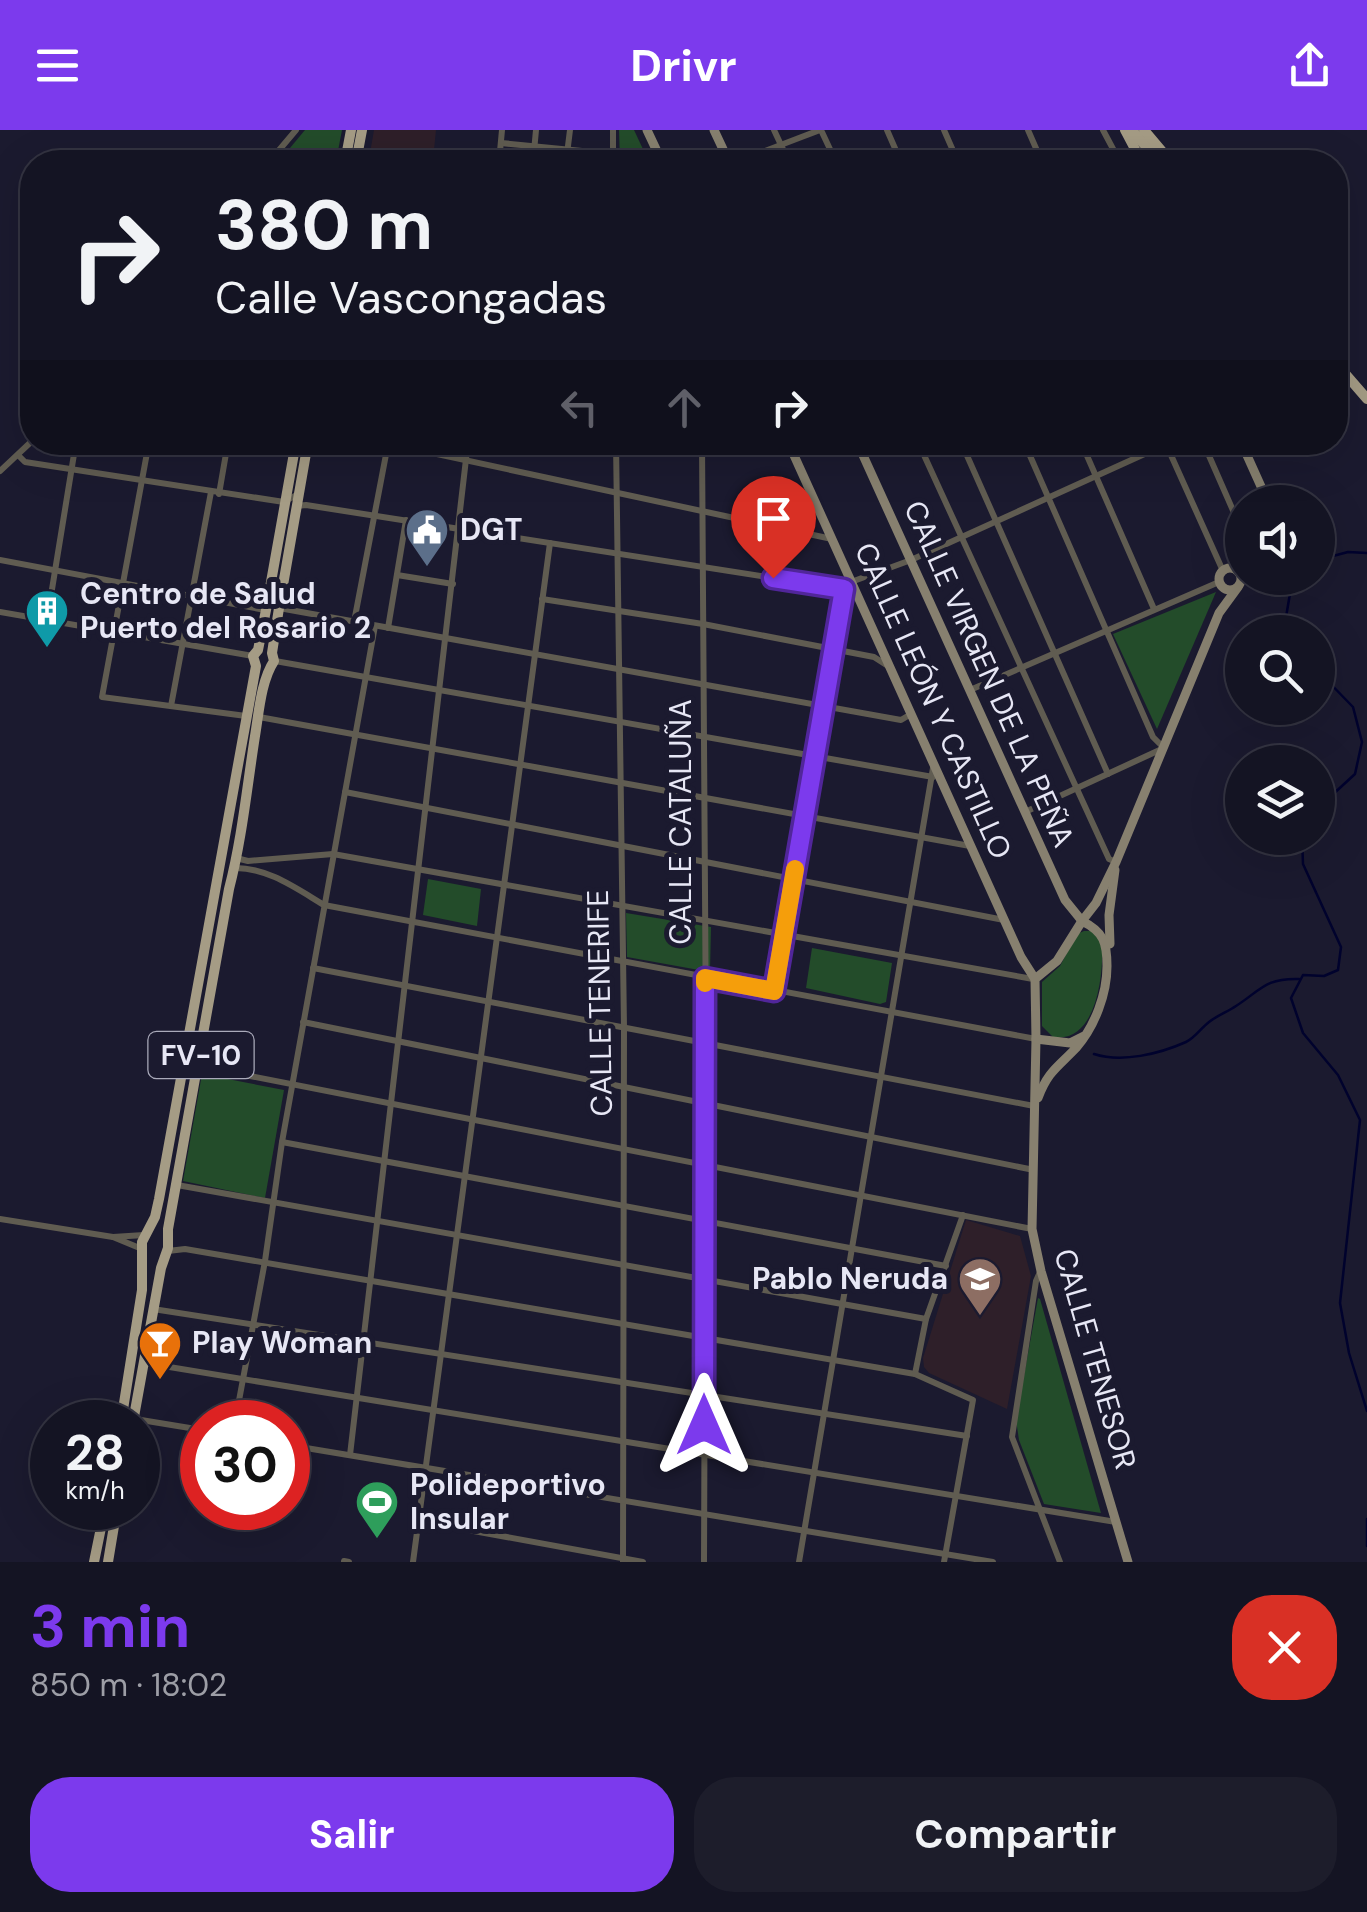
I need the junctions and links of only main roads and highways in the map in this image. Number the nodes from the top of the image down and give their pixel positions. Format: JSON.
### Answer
{"nodes":[{"id":1,"x":1135,"y":130,"type":"edge"},
{"id":2,"x":1146,"y":147,"type":"junction"},
{"id":3,"x":1145,"y":150,"type":"edge"},
{"id":4,"x":1149,"y":150,"type":"edge"},
{"id":5,"x":1158,"y":150,"type":"edge"},
{"id":6,"x":1348,"y":377,"type":"edge"},
{"id":7,"x":1367,"y":399,"type":"edge"},
{"id":8,"x":293,"y":455,"type":"edge"},
{"id":9,"x":306,"y":455,"type":"edge"},
{"id":10,"x":273,"y":609,"type":"junction"},
{"id":11,"x":256,"y":658,"type":"junction"},
{"id":12,"x":272,"y":660,"type":"junction"},
{"id":13,"x":220,"y":861,"type":"junction"},
{"id":14,"x":235,"y":863,"type":"junction"},
{"id":15,"x":145,"y":1235,"type":"junction"},
{"id":16,"x":166,"y":1248,"type":"junction"},
{"id":17,"x":144,"y":1250,"type":"junction"},
{"id":18,"x":125,"y":1400,"type":"edge"},
{"id":19,"x":137,"y":1400,"type":"edge"},
{"id":20,"x":101,"y":1530,"type":"edge"},
{"id":21,"x":114,"y":1530,"type":"edge"},
{"id":22,"x":94,"y":1562,"type":"edge"},
{"id":23,"x":108,"y":1562,"type":"edge"}],
"edges":[{"from":1,"to":2,"type":"main road"},
{"from":1,"to":5,"type":"main road"},
{"from":2,"to":3,"type":"main road"},
{"from":2,"to":4,"type":"main road"},
{"from":6,"to":7,"type":"main road"},
{"from":8,"to":10,"type":"main road","number":"FV-10"},
{"from":9,"to":10,"type":"main road","number":"FV-10"},
{"from":10,"to":11,"type":"main road","number":"FV-10"},
{"from":10,"to":12,"type":"main road","number":"FV-10"},
{"from":11,"to":12,"type":"main road"},
{"from":11,"to":12,"type":"main road"},
{"from":11,"to":13,"type":"main road","number":"FV-10"},
{"from":12,"to":14,"type":"main road","number":"FV-10"},
{"from":13,"to":14,"type":"main road"},
{"from":13,"to":15,"type":"main road","number":"FV-10"},
{"from":14,"to":16,"type":"main road","number":"FV-10"},
{"from":15,"to":16,"type":"main road"},
{"from":15,"to":17,"type":"main road","number":"FV-10"},
{"from":16,"to":17,"type":"main road"},
{"from":16,"to":19,"type":"main road","number":"FV-10"},
{"from":17,"to":18,"type":"main road","number":"FV-10"},
{"from":20,"to":22,"type":"main road"},
{"from":21,"to":23,"type":"main road"}]}
